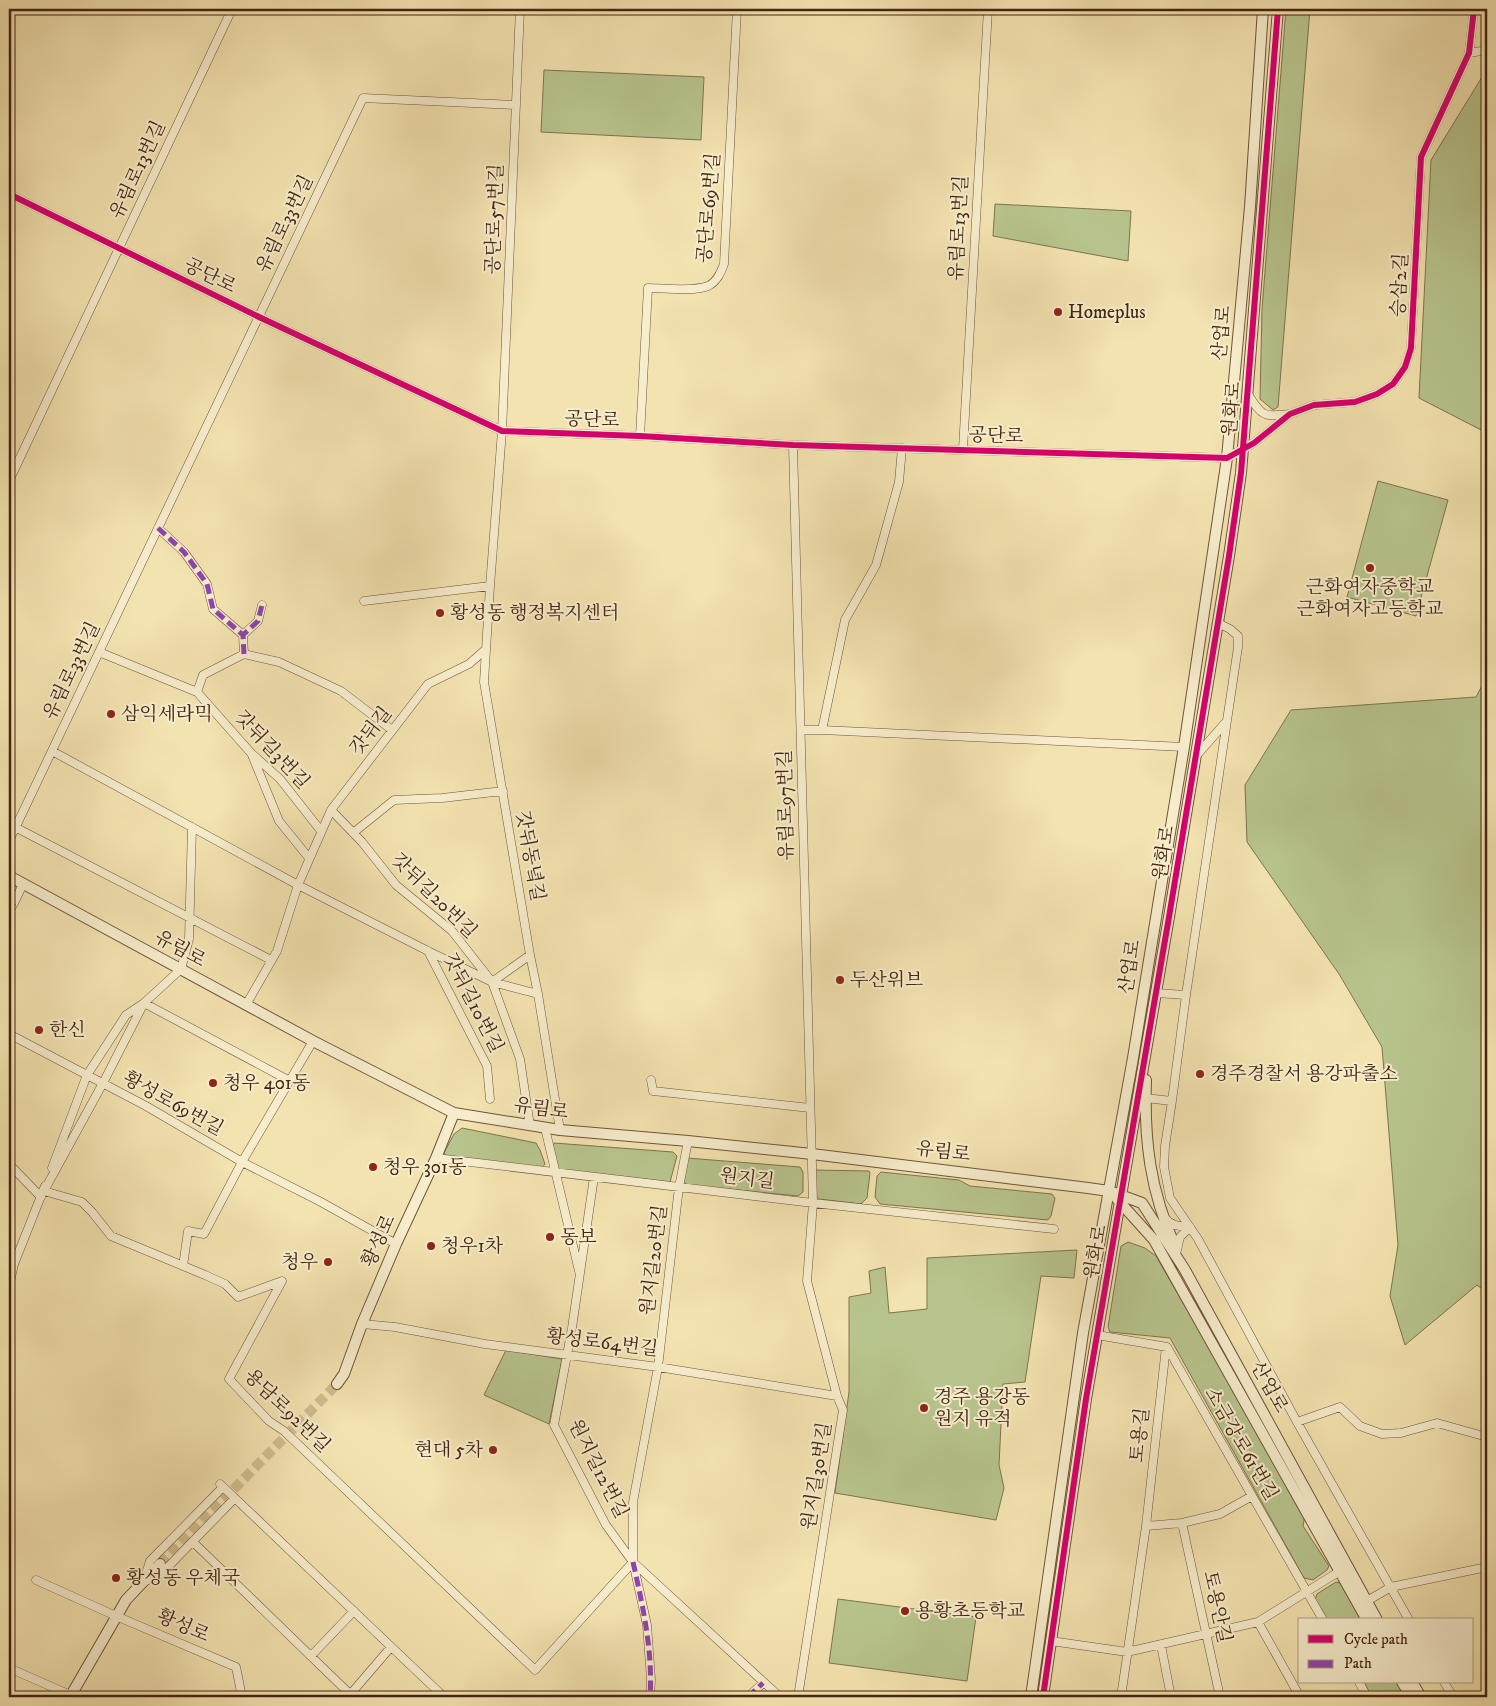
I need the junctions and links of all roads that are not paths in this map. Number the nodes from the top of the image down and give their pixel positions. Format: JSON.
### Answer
{"nodes":[{"id":1,"x":232,"y":9,"type":"edge"},
{"id":2,"x":520,"y":9,"type":"edge"},
{"id":3,"x":737,"y":9,"type":"edge"},
{"id":4,"x":988,"y":9,"type":"edge"},
{"id":5,"x":1263,"y":9,"type":"edge"},
{"id":6,"x":1278,"y":9,"type":"edge"},
{"id":7,"x":1474,"y":9,"type":"edge"},
{"id":8,"x":1487,"y":50,"type":"edge"},
{"id":9,"x":1469,"y":53,"type":"junction"},
{"id":10,"x":516,"y":105,"type":"junction"},
{"id":11,"x":9,"y":194,"type":"edge"},
{"id":12,"x":119,"y":248,"type":"junction"},
{"id":13,"x":259,"y":317,"type":"junction"},
{"id":14,"x":1248,"y":394,"type":"junction"},
{"id":15,"x":1290,"y":414,"type":"junction"},
{"id":16,"x":502,"y":431,"type":"junction"},
{"id":17,"x":640,"y":436,"type":"junction"},
{"id":18,"x":793,"y":445,"type":"junction"},
{"id":19,"x":902,"y":448,"type":"junction"},
{"id":20,"x":963,"y":449,"type":"junction"},
{"id":21,"x":1243,"y":449,"type":"junction"},
{"id":22,"x":1227,"y":458,"type":"junction"},
{"id":23,"x":9,"y":481,"type":"edge"},
{"id":24,"x":158,"y":528,"type":"junction"},
{"id":25,"x":490,"y":586,"type":"junction"},
{"id":26,"x":364,"y":601,"type":"dead end"},
{"id":27,"x":262,"y":605,"type":"dead end"},
{"id":28,"x":1218,"y":623,"type":"junction"},
{"id":29,"x":243,"y":635,"type":"junction"},
{"id":30,"x":485,"y":650,"type":"junction"},
{"id":31,"x":99,"y":652,"type":"junction"},
{"id":32,"x":244,"y":654,"type":"junction"},
{"id":33,"x":197,"y":692,"type":"junction"},
{"id":34,"x":1227,"y":722,"type":"junction"},
{"id":35,"x":392,"y":730,"type":"junction"},
{"id":36,"x":801,"y":730,"type":"junction"},
{"id":37,"x":822,"y":730,"type":"junction"},
{"id":38,"x":1184,"y":747,"type":"junction"},
{"id":39,"x":52,"y":751,"type":"junction"},
{"id":40,"x":252,"y":753,"type":"junction"},
{"id":41,"x":1196,"y":756,"type":"junction"},
{"id":42,"x":502,"y":791,"type":"junction"},
{"id":43,"x":330,"y":810,"type":"junction"},
{"id":44,"x":12,"y":825,"type":"edge"},
{"id":45,"x":192,"y":827,"type":"junction"},
{"id":46,"x":321,"y":831,"type":"junction"},
{"id":47,"x":354,"y":833,"type":"junction"},
{"id":48,"x":9,"y":841,"type":"edge"},
{"id":49,"x":309,"y":858,"type":"junction"},
{"id":50,"x":9,"y":876,"type":"edge"},
{"id":51,"x":22,"y":884,"type":"junction"},
{"id":52,"x":298,"y":885,"type":"junction"},
{"id":53,"x":12,"y":901,"type":"edge"},
{"id":54,"x":9,"y":912,"type":"edge"},
{"id":55,"x":190,"y":919,"type":"junction"},
{"id":56,"x":428,"y":951,"type":"junction"},
{"id":57,"x":530,"y":955,"type":"junction"},
{"id":58,"x":271,"y":960,"type":"junction"},
{"id":59,"x":181,"y":969,"type":"junction"},
{"id":60,"x":492,"y":982,"type":"junction"},
{"id":61,"x":1156,"y":993,"type":"junction"},
{"id":62,"x":538,"y":994,"type":"junction"},
{"id":63,"x":1186,"y":996,"type":"junction"},
{"id":64,"x":144,"y":1003,"type":"junction"},
{"id":65,"x":246,"y":1005,"type":"junction"},
{"id":66,"x":1150,"y":1030,"type":"junction"},
{"id":67,"x":9,"y":1034,"type":"edge"},
{"id":68,"x":313,"y":1041,"type":"junction"},
{"id":69,"x":87,"y":1075,"type":"junction"},
{"id":70,"x":290,"y":1080,"type":"junction"},
{"id":71,"x":651,"y":1080,"type":"dead end"},
{"id":72,"x":102,"y":1083,"type":"junction"},
{"id":73,"x":1146,"y":1098,"type":"junction"},
{"id":74,"x":490,"y":1099,"type":"dead end"},
{"id":75,"x":1172,"y":1101,"type":"junction"},
{"id":76,"x":810,"y":1108,"type":"junction"},
{"id":77,"x":454,"y":1113,"type":"junction"},
{"id":78,"x":530,"y":1126,"type":"junction"},
{"id":79,"x":545,"y":1128,"type":"junction"},
{"id":80,"x":560,"y":1130,"type":"junction"},
{"id":81,"x":688,"y":1141,"type":"junction"},
{"id":82,"x":812,"y":1154,"type":"junction"},
{"id":83,"x":436,"y":1158,"type":"junction"},
{"id":84,"x":242,"y":1162,"type":"junction"},
{"id":85,"x":9,"y":1164,"type":"edge"},
{"id":86,"x":556,"y":1172,"type":"junction"},
{"id":87,"x":594,"y":1177,"type":"junction"},
{"id":88,"x":679,"y":1187,"type":"junction"},
{"id":89,"x":1109,"y":1191,"type":"junction"},
{"id":90,"x":42,"y":1194,"type":"junction"},
{"id":91,"x":1120,"y":1199,"type":"junction"},
{"id":92,"x":813,"y":1203,"type":"junction"},
{"id":93,"x":1162,"y":1215,"type":"junction"},
{"id":94,"x":1190,"y":1227,"type":"junction"},
{"id":95,"x":1054,"y":1228,"type":"dead end"},
{"id":96,"x":396,"y":1244,"type":"junction"},
{"id":97,"x":1178,"y":1250,"type":"junction"},
{"id":98,"x":183,"y":1266,"type":"junction"},
{"id":99,"x":1185,"y":1270,"type":"junction"},
{"id":100,"x":580,"y":1276,"type":"junction"},
{"id":101,"x":9,"y":1287,"type":"edge"},
{"id":102,"x":362,"y":1324,"type":"junction"},
{"id":103,"x":1097,"y":1335,"type":"junction"},
{"id":104,"x":1166,"y":1347,"type":"junction"},
{"id":105,"x":567,"y":1356,"type":"junction"},
{"id":106,"x":658,"y":1367,"type":"junction"},
{"id":107,"x":337,"y":1384,"type":"tunnel mouth"},
{"id":108,"x":837,"y":1396,"type":"junction"},
{"id":109,"x":1297,"y":1422,"type":"junction"},
{"id":110,"x":1487,"y":1437,"type":"edge"},
{"id":111,"x":1252,"y":1496,"type":"junction"},
{"id":112,"x":235,"y":1498,"type":"junction"},
{"id":113,"x":1182,"y":1523,"type":"junction"},
{"id":114,"x":1146,"y":1526,"type":"junction"},
{"id":115,"x":193,"y":1542,"type":"junction"},
{"id":116,"x":634,"y":1562,"type":"junction"},
{"id":117,"x":160,"y":1564,"type":"tunnel mouth"},
{"id":118,"x":1487,"y":1567,"type":"edge"},
{"id":119,"x":1340,"y":1571,"type":"junction"},
{"id":120,"x":36,"y":1580,"type":"dead end"},
{"id":121,"x":143,"y":1582,"type":"junction"},
{"id":122,"x":1391,"y":1587,"type":"junction"},
{"id":123,"x":1307,"y":1592,"type":"junction"},
{"id":124,"x":1367,"y":1601,"type":"junction"},
{"id":125,"x":354,"y":1611,"type":"junction"},
{"id":126,"x":116,"y":1616,"type":"junction"},
{"id":127,"x":1322,"y":1618,"type":"edge"},
{"id":128,"x":1366,"y":1618,"type":"edge"},
{"id":129,"x":1376,"y":1618,"type":"edge"},
{"id":130,"x":1408,"y":1618,"type":"edge"},
{"id":131,"x":1258,"y":1622,"type":"junction"},
{"id":132,"x":1207,"y":1634,"type":"junction"},
{"id":133,"x":1051,"y":1641,"type":"junction"},
{"id":134,"x":1161,"y":1645,"type":"junction"},
{"id":135,"x":392,"y":1647,"type":"junction"},
{"id":136,"x":1128,"y":1652,"type":"junction"},
{"id":137,"x":311,"y":1656,"type":"junction"},
{"id":138,"x":9,"y":1668,"type":"edge"},
{"id":139,"x":763,"y":1683,"type":"junction"},
{"id":140,"x":1359,"y":1684,"type":"edge"},
{"id":141,"x":1403,"y":1684,"type":"edge"},
{"id":142,"x":1413,"y":1684,"type":"edge"},
{"id":143,"x":1445,"y":1684,"type":"edge"},
{"id":144,"x":350,"y":1696,"type":"edge"},
{"id":145,"x":72,"y":1697,"type":"edge"},
{"id":146,"x":242,"y":1697,"type":"edge"},
{"id":147,"x":444,"y":1697,"type":"edge"},
{"id":148,"x":650,"y":1697,"type":"edge"},
{"id":149,"x":748,"y":1697,"type":"edge"},
{"id":150,"x":780,"y":1697,"type":"edge"},
{"id":151,"x":798,"y":1697,"type":"edge"},
{"id":152,"x":1031,"y":1697,"type":"edge"},
{"id":153,"x":1044,"y":1697,"type":"edge"},
{"id":154,"x":1121,"y":1697,"type":"edge"},
{"id":155,"x":1171,"y":1697,"type":"edge"},
{"id":156,"x":1220,"y":1697,"type":"edge"},
{"id":157,"x":1300,"y":1697,"type":"edge"},
{"id":158,"x":1367,"y":1697,"type":"edge"},
{"id":159,"x":1411,"y":1697,"type":"edge"},
{"id":160,"x":1421,"y":1697,"type":"edge"},
{"id":161,"x":1453,"y":1697,"type":"edge"}],
"edges":[{"from":1,"to":12,"type":"street","name":"유림로13번길"},
{"from":2,"to":10,"type":"street","name":"공단로57번길"},
{"from":3,"to":17,"type":"street","name":"공단로69번길"},
{"from":4,"to":20,"type":"street","name":"유림로13번길"},
{"from":5,"to":22,"type":"street","name":"산업로"},
{"from":6,"to":14,"type":"street","name":"원화로"},
{"from":7,"to":9,"type":"street","name":"승삼2길"},
{"from":8,"to":9,"type":"street"},
{"from":9,"to":15,"type":"street","name":"승삼2길"},
{"from":10,"to":13,"type":"street","name":"유림로33번길"},
{"from":10,"to":16,"type":"street","name":"공단로57번길"},
{"from":11,"to":12,"type":"street","name":"공단로"},
{"from":12,"to":13,"type":"street","name":"공단로"},
{"from":12,"to":23,"type":"street","name":"유림로13번길"},
{"from":13,"to":16,"type":"street","name":"공단로"},
{"from":13,"to":24,"type":"street","name":"유림로33번길"},
{"from":14,"to":15,"type":"street"},
{"from":14,"to":21,"type":"street","name":"원화로"},
{"from":15,"to":21,"type":"street","name":"승삼2길"},
{"from":16,"to":17,"type":"street","name":"공단로"},
{"from":16,"to":25,"type":"street","name":"갓뒤동녘길"},
{"from":17,"to":18,"type":"street","name":"공단로"},
{"from":18,"to":19,"type":"street","name":"공단로"},
{"from":18,"to":36,"type":"street"},
{"from":19,"to":20,"type":"street","name":"공단로"},
{"from":19,"to":37,"type":"street"},
{"from":20,"to":22,"type":"street","name":"공단로"},
{"from":21,"to":22,"type":"street","name":"승삼2길"},
{"from":21,"to":28,"type":"street","name":"원화로"},
{"from":22,"to":38,"type":"street","name":"산업로"},
{"from":24,"to":29,"type":"street"},
{"from":24,"to":31,"type":"street","name":"유림로33번길"},
{"from":25,"to":26,"type":"street"},
{"from":25,"to":30,"type":"street","name":"갓뒤동녘길"},
{"from":27,"to":29,"type":"street"},
{"from":28,"to":34,"type":"street"},
{"from":28,"to":41,"type":"street","name":"원화로"},
{"from":29,"to":32,"type":"street"},
{"from":30,"to":35,"type":"street","name":"갓뒤길"},
{"from":30,"to":42,"type":"street","name":"갓뒤동녘길"},
{"from":31,"to":33,"type":"street","name":"갓뒤길3번길"},
{"from":31,"to":39,"type":"street","name":"유림로33번길"},
{"from":32,"to":33,"type":"street"},
{"from":32,"to":35,"type":"street"},
{"from":33,"to":40,"type":"street","name":"갓뒤길3번길"},
{"from":34,"to":41,"type":"street"},
{"from":34,"to":63,"type":"street"},
{"from":35,"to":43,"type":"street","name":"갓뒤길"},
{"from":36,"to":37,"type":"street","name":"유림로97번길"},
{"from":36,"to":76,"type":"street","name":"유림로97번길"},
{"from":37,"to":38,"type":"street","name":"유림로97번길"},
{"from":38,"to":89,"type":"street","name":"산업로"},
{"from":39,"to":44,"type":"street","name":"유림로33번길"},
{"from":39,"to":45,"type":"street"},
{"from":40,"to":46,"type":"street","name":"갓뒤길3번길"},
{"from":40,"to":49,"type":"street"},
{"from":41,"to":61,"type":"street","name":"원화로"},
{"from":42,"to":47,"type":"street"},
{"from":42,"to":57,"type":"street","name":"갓뒤동녘길"},
{"from":43,"to":46,"type":"street","name":"갓뒤길"},
{"from":43,"to":47,"type":"street","name":"갓뒤길20번길"},
{"from":44,"to":48,"type":"street","name":"유림로33번길"},
{"from":44,"to":55,"type":"street"},
{"from":45,"to":52,"type":"street"},
{"from":45,"to":55,"type":"street"},
{"from":46,"to":49,"type":"street","name":"갓뒤길"},
{"from":47,"to":60,"type":"street","name":"갓뒤길20번길"},
{"from":49,"to":52,"type":"street","name":"갓뒤길"},
{"from":50,"to":51,"type":"street","name":"유림로"},
{"from":51,"to":53,"type":"street"},
{"from":51,"to":59,"type":"street","name":"유림로"},
{"from":52,"to":56,"type":"street"},
{"from":52,"to":58,"type":"street","name":"갓뒤길"},
{"from":53,"to":54,"type":"street"},
{"from":55,"to":58,"type":"street"},
{"from":55,"to":59,"type":"street"},
{"from":56,"to":60,"type":"street"},
{"from":56,"to":74,"type":"street","name":"갓뒤길10번길"},
{"from":57,"to":60,"type":"street"},
{"from":57,"to":62,"type":"street","name":"갓뒤동녘길"},
{"from":58,"to":65,"type":"street","name":"갓뒤길"},
{"from":59,"to":64,"type":"street"},
{"from":59,"to":65,"type":"street","name":"유림로"},
{"from":60,"to":62,"type":"street"},
{"from":60,"to":78,"type":"street","name":"갓뒤길20번길"},
{"from":61,"to":63,"type":"street"},
{"from":61,"to":66,"type":"street","name":"원화로"},
{"from":62,"to":80,"type":"street","name":"갓뒤동녘길"},
{"from":63,"to":75,"type":"street"},
{"from":64,"to":69,"type":"street"},
{"from":64,"to":70,"type":"street"},
{"from":64,"to":72,"type":"street"},
{"from":65,"to":68,"type":"street","name":"유림로"},
{"from":66,"to":73,"type":"street"},
{"from":66,"to":91,"type":"street","name":"원화로"},
{"from":67,"to":69,"type":"street","name":"황성로69번길"},
{"from":68,"to":70,"type":"street"},
{"from":68,"to":77,"type":"street","name":"유림로"},
{"from":69,"to":72,"type":"street","name":"황성로69번길"},
{"from":69,"to":90,"type":"street"},
{"from":70,"to":84,"type":"street"},
{"from":71,"to":76,"type":"street"},
{"from":72,"to":84,"type":"street","name":"황성로69번길"},
{"from":72,"to":90,"type":"street"},
{"from":73,"to":75,"type":"street"},
{"from":73,"to":93,"type":"street"},
{"from":75,"to":94,"type":"street"},
{"from":76,"to":82,"type":"street","name":"유림로97번길"},
{"from":77,"to":78,"type":"street","name":"유림로"},
{"from":77,"to":83,"type":"street","name":"황성로"},
{"from":78,"to":79,"type":"street","name":"유림로"},
{"from":79,"to":80,"type":"street","name":"유림로"},
{"from":79,"to":86,"type":"street"},
{"from":80,"to":81,"type":"street","name":"유림로"},
{"from":81,"to":82,"type":"street","name":"유림로"},
{"from":81,"to":88,"type":"street","name":"원지길20번길"},
{"from":82,"to":89,"type":"street","name":"유림로"},
{"from":82,"to":92,"type":"street","name":"원지길30번길"},
{"from":83,"to":86,"type":"street","name":"원지길"},
{"from":83,"to":96,"type":"street","name":"황성로"},
{"from":84,"to":96,"type":"street","name":"황성로69번길"},
{"from":84,"to":98,"type":"street"},
{"from":85,"to":90,"type":"street","name":"용담로92번길"},
{"from":86,"to":87,"type":"street","name":"원지길"},
{"from":86,"to":100,"type":"street"},
{"from":87,"to":88,"type":"street","name":"원지길"},
{"from":87,"to":100,"type":"street","name":"원지길12번길"},
{"from":88,"to":92,"type":"street","name":"원지길"},
{"from":88,"to":106,"type":"street","name":"원지길20번길"},
{"from":89,"to":91,"type":"street","name":"산업로"},
{"from":89,"to":152,"type":"street","name":"원화로"},
{"from":90,"to":98,"type":"street","name":"용담로92번길"},
{"from":90,"to":101,"type":"street"},
{"from":91,"to":99,"type":"street","name":"산업로"},
{"from":91,"to":103,"type":"street","name":"원화로"},
{"from":91,"to":119,"type":"street","name":"산업로"},
{"from":92,"to":95,"type":"street","name":"원지길"},
{"from":92,"to":108,"type":"street","name":"원지길30번길"},
{"from":93,"to":94,"type":"street"},
{"from":93,"to":97,"type":"street"},
{"from":94,"to":97,"type":"street"},
{"from":94,"to":109,"type":"street"},
{"from":96,"to":102,"type":"street","name":"황성로"},
{"from":97,"to":99,"type":"street"},
{"from":98,"to":116,"type":"street","name":"용담로92번길"},
{"from":99,"to":124,"type":"street","name":"산업로"},
{"from":100,"to":105,"type":"street","name":"원지길12번길"},
{"from":102,"to":105,"type":"street","name":"황성로64번길"},
{"from":102,"to":107,"type":"street","name":"황성로"},
{"from":103,"to":104,"type":"street"},
{"from":103,"to":133,"type":"street","name":"원화로"},
{"from":104,"to":111,"type":"street","name":"소금강로61번길"},
{"from":104,"to":114,"type":"street","name":"토용길"},
{"from":105,"to":106,"type":"street","name":"황성로64번길"},
{"from":105,"to":116,"type":"street","name":"원지길12번길"},
{"from":106,"to":108,"type":"street","name":"황성로64번길"},
{"from":106,"to":116,"type":"street","name":"원지길20번길"},
{"from":108,"to":151,"type":"street","name":"원지길30번길"},
{"from":109,"to":110,"type":"street"},
{"from":109,"to":122,"type":"street"},
{"from":111,"to":113,"type":"street"},
{"from":111,"to":123,"type":"street","name":"소금강로61번길"},
{"from":112,"to":115,"type":"street"},
{"from":112,"to":121,"type":"street"},
{"from":112,"to":125,"type":"street"},
{"from":113,"to":114,"type":"street"},
{"from":113,"to":132,"type":"street","name":"토용안길"},
{"from":114,"to":136,"type":"street","name":"토용길"},
{"from":115,"to":121,"type":"street"},
{"from":115,"to":137,"type":"street"},
{"from":116,"to":139,"type":"street","name":"원지길12번길"},
{"from":116,"to":148,"type":"street","name":"원지길12번길"},
{"from":117,"to":121,"type":"street"},
{"from":118,"to":122,"type":"street"},
{"from":119,"to":123,"type":"street"},
{"from":119,"to":128,"type":"street","name":"산업로"},
{"from":120,"to":126,"type":"street","name":"황성로"},
{"from":121,"to":126,"type":"street"},
{"from":122,"to":124,"type":"street"},
{"from":122,"to":130,"type":"street"},
{"from":123,"to":127,"type":"street","name":"소금강로61번길"},
{"from":123,"to":131,"type":"street"},
{"from":124,"to":129,"type":"street","name":"산업로"},
{"from":125,"to":135,"type":"street"},
{"from":125,"to":137,"type":"street"},
{"from":126,"to":145,"type":"street"},
{"from":126,"to":146,"type":"street","name":"황성로"},
{"from":131,"to":132,"type":"street"},
{"from":131,"to":157,"type":"street"},
{"from":132,"to":134,"type":"street"},
{"from":132,"to":156,"type":"street","name":"토용안길"},
{"from":133,"to":136,"type":"street"},
{"from":133,"to":153,"type":"street","name":"원화로"},
{"from":134,"to":136,"type":"street"},
{"from":134,"to":155,"type":"street"},
{"from":135,"to":144,"type":"street"},
{"from":135,"to":147,"type":"street"},
{"from":136,"to":154,"type":"street","name":"토용길"},
{"from":137,"to":144,"type":"street"},
{"from":138,"to":145,"type":"street"},
{"from":139,"to":149,"type":"street"},
{"from":139,"to":150,"type":"street","name":"원지길12번길"},
{"from":140,"to":158,"type":"street"},
{"from":141,"to":159,"type":"street"},
{"from":142,"to":160,"type":"street"},
{"from":143,"to":161,"type":"street"}]}
